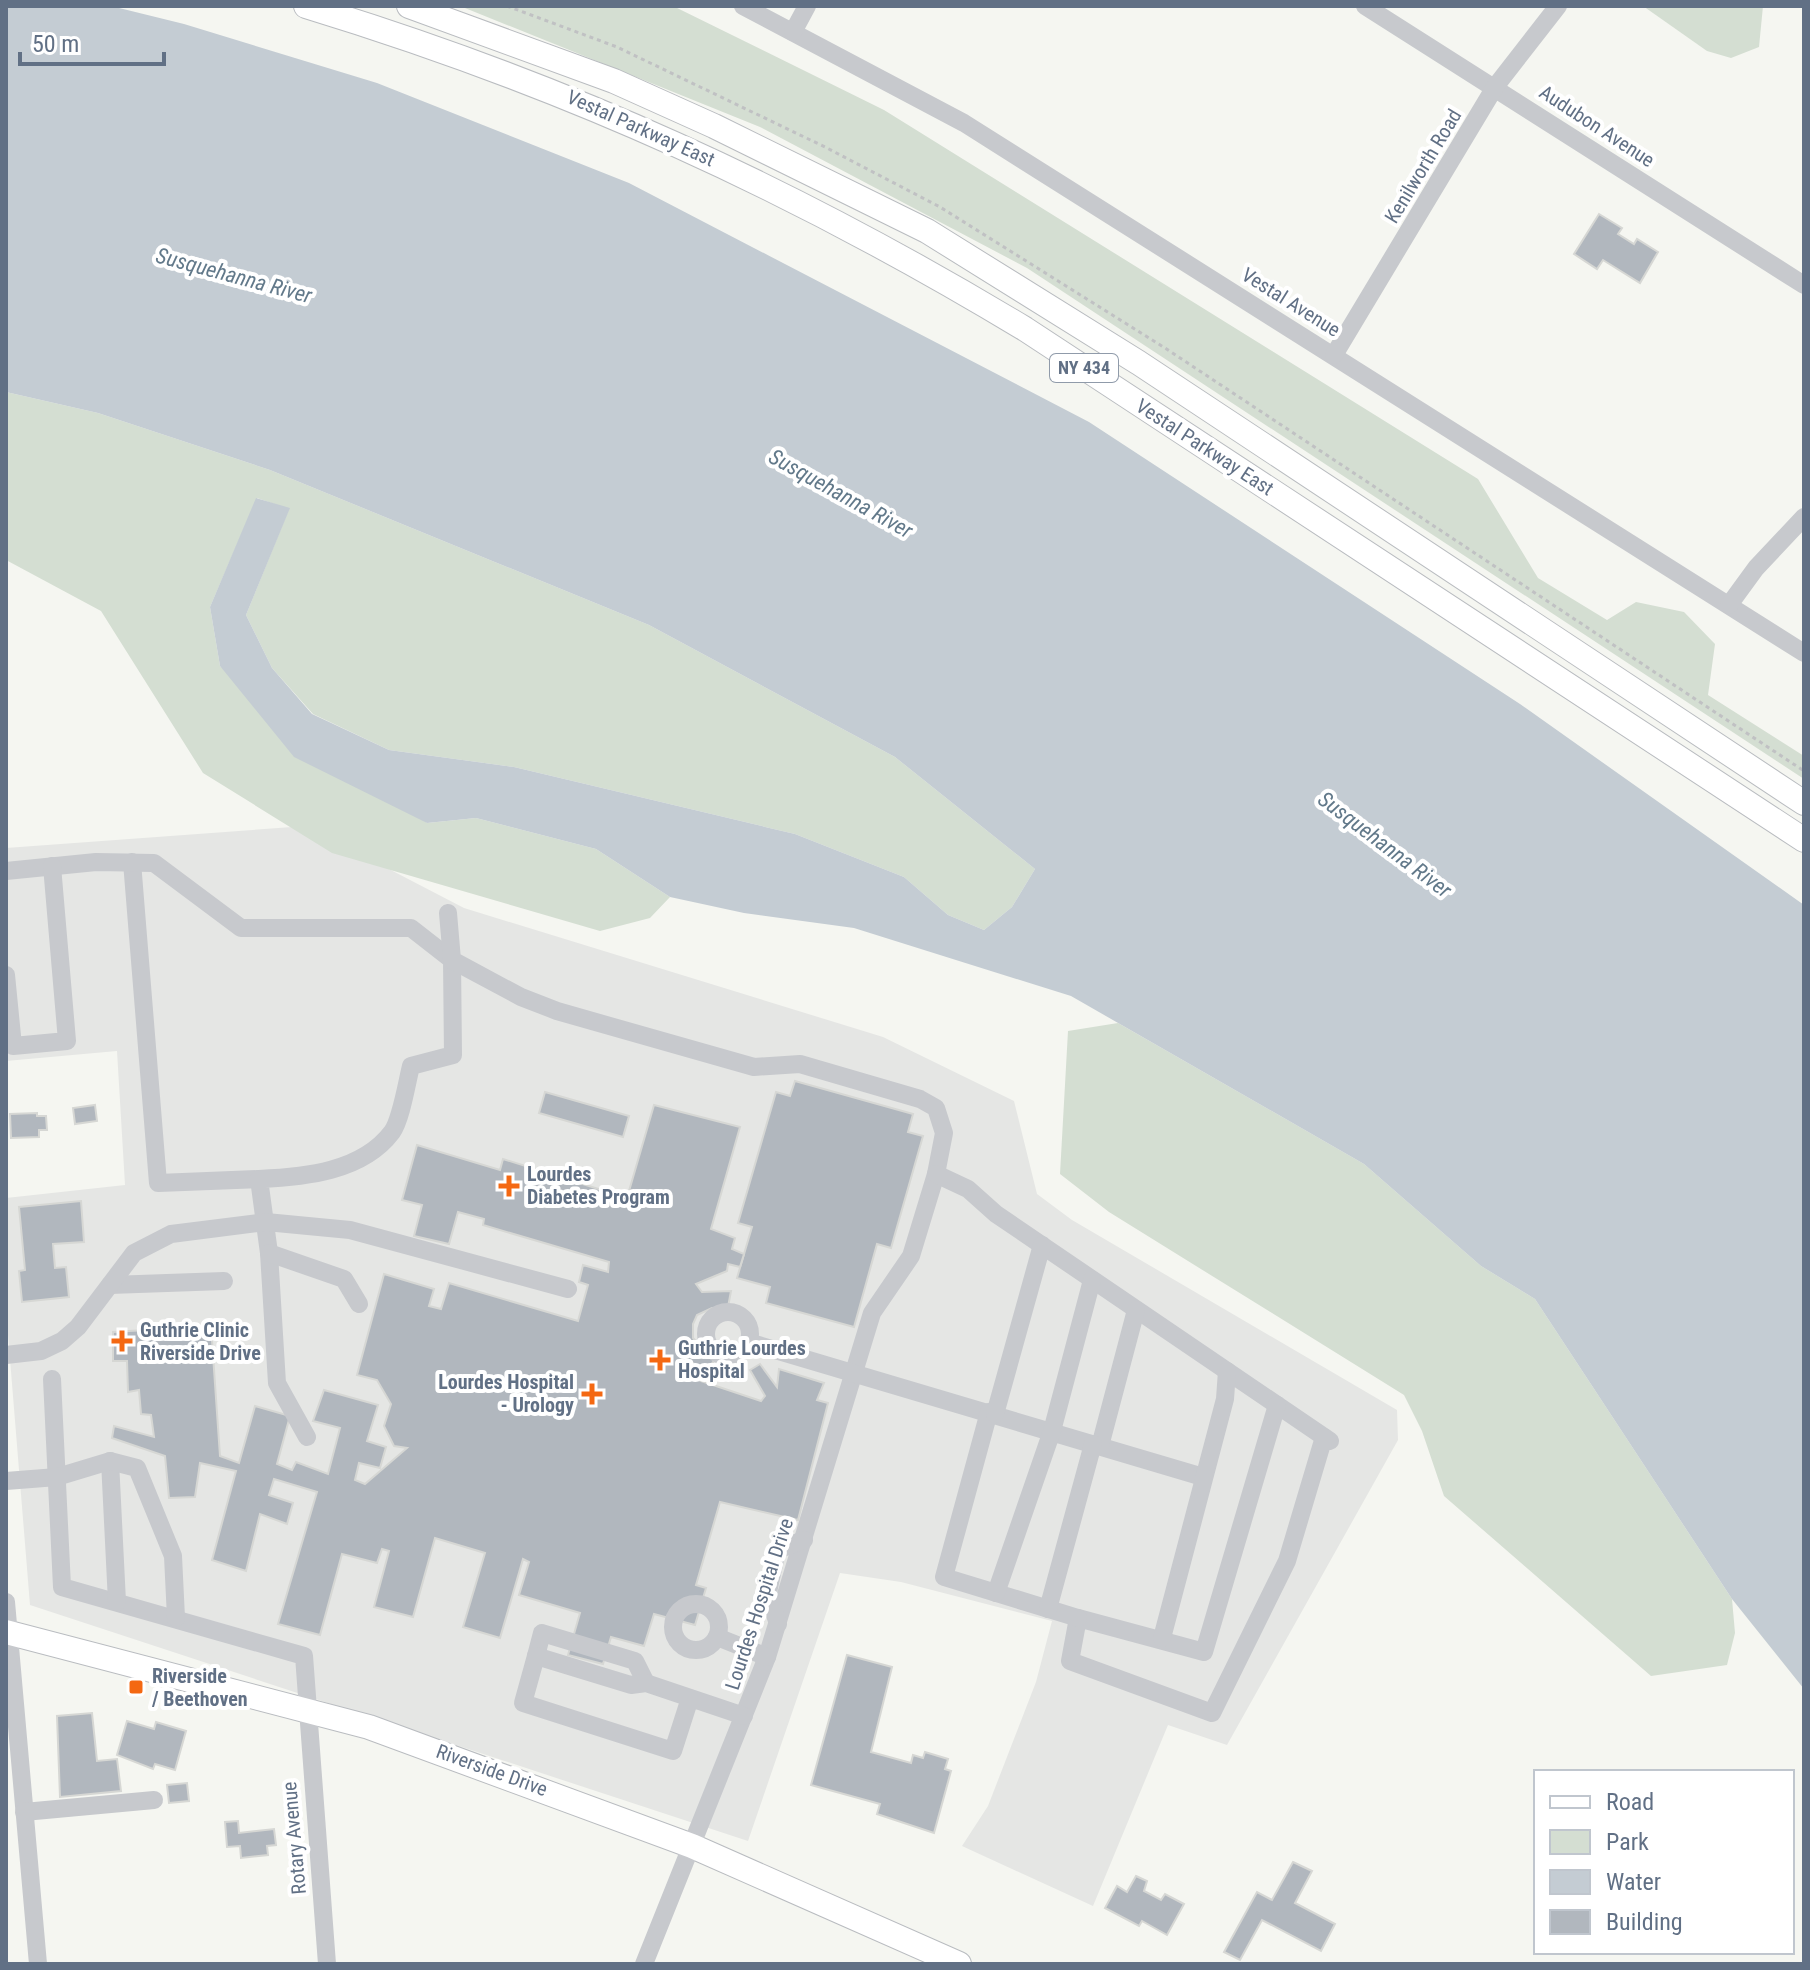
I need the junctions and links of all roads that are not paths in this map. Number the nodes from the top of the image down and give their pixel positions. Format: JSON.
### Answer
{"nodes":[{"id":1,"x":306,"y":6,"type":"edge"},
{"id":2,"x":409,"y":6,"type":"edge"},
{"id":3,"x":743,"y":6,"type":"edge"},
{"id":4,"x":807,"y":6,"type":"edge"},
{"id":5,"x":1365,"y":6,"type":"edge"},
{"id":6,"x":1558,"y":6,"type":"edge"},
{"id":7,"x":793,"y":32,"type":"junction"},
{"id":8,"x":1495,"y":87,"type":"junction"},
{"id":9,"x":1804,"y":285,"type":"edge"},
{"id":10,"x":1334,"y":355,"type":"junction"},
{"id":11,"x":1804,"y":517,"type":"edge"},
{"id":12,"x":1729,"y":605,"type":"junction"},
{"id":13,"x":1804,"y":653,"type":"edge"},
{"id":14,"x":1804,"y":803,"type":"edge"},
{"id":15,"x":1804,"y":840,"type":"edge"},
{"id":16,"x":132,"y":862,"type":"junction"},
{"id":17,"x":52,"y":866,"type":"junction"},
{"id":18,"x":6,"y":871,"type":"edge"},
{"id":19,"x":448,"y":913,"type":"dead end"},
{"id":20,"x":452,"y":960,"type":"junction"},
{"id":21,"x":6,"y":975,"type":"edge"},
{"id":22,"x":936,"y":1174,"type":"junction"},
{"id":23,"x":259,"y":1179,"type":"junction"},
{"id":24,"x":266,"y":1222,"type":"junction"},
{"id":25,"x":1042,"y":1245,"type":"junction"},
{"id":26,"x":269,"y":1253,"type":"junction"},
{"id":27,"x":1092,"y":1280,"type":"junction"},
{"id":28,"x":224,"y":1281,"type":"dead end"},
{"id":29,"x":110,"y":1285,"type":"junction"},
{"id":30,"x":568,"y":1289,"type":"dead end"},
{"id":31,"x":359,"y":1304,"type":"dead end"},
{"id":32,"x":1136,"y":1310,"type":"junction"},
{"id":33,"x":748,"y":1342,"type":"dead end"},
{"id":34,"x":6,"y":1355,"type":"edge"},
{"id":35,"x":853,"y":1371,"type":"junction"},
{"id":36,"x":1227,"y":1371,"type":"junction"},
{"id":37,"x":52,"y":1379,"type":"dead end"},
{"id":38,"x":1277,"y":1405,"type":"junction"},
{"id":39,"x":992,"y":1413,"type":"junction"},
{"id":40,"x":1052,"y":1431,"type":"junction"},
{"id":41,"x":307,"y":1437,"type":"dead end"},
{"id":42,"x":1096,"y":1445,"type":"junction"},
{"id":43,"x":110,"y":1461,"type":"junction"},
{"id":44,"x":57,"y":1477,"type":"junction"},
{"id":45,"x":1203,"y":1477,"type":"junction"},
{"id":46,"x":6,"y":1481,"type":"edge"},
{"id":47,"x":996,"y":1593,"type":"junction"},
{"id":48,"x":6,"y":1602,"type":"edge"},
{"id":49,"x":117,"y":1602,"type":"junction"},
{"id":50,"x":1048,"y":1609,"type":"junction"},
{"id":51,"x":176,"y":1618,"type":"junction"},
{"id":52,"x":1078,"y":1618,"type":"junction"},
{"id":53,"x":7,"y":1632,"type":"edge"},
{"id":54,"x":717,"y":1637,"type":"dead end"},
{"id":55,"x":1162,"y":1638,"type":"junction"},
{"id":56,"x":1204,"y":1652,"type":"junction"},
{"id":57,"x":767,"y":1657,"type":"junction"},
{"id":58,"x":1236,"y":1664,"type":"junction"},
{"id":59,"x":690,"y":1698,"type":"junction"},
{"id":60,"x":306,"y":1709,"type":"junction"},
{"id":61,"x":744,"y":1716,"type":"junction"},
{"id":62,"x":13,"y":1765,"type":"edge"},
{"id":63,"x":154,"y":1800,"type":"dead end"},
{"id":64,"x":24,"y":1812,"type":"junction"},
{"id":65,"x":692,"y":1846,"type":"junction"},
{"id":66,"x":38,"y":1964,"type":"edge"},
{"id":67,"x":327,"y":1964,"type":"edge"},
{"id":68,"x":644,"y":1964,"type":"edge"},
{"id":69,"x":959,"y":1964,"type":"edge"}],
"edges":[{"from":1,"to":15,"type":"main road","name":"Vestal Parkway East","number":"NY 434"},
{"from":2,"to":14,"type":"main road","name":"Vestal Parkway East","number":"NY 434"},
{"from":3,"to":7,"type":"street","name":"Vestal Avenue"},
{"from":4,"to":7,"type":"street"},
{"from":5,"to":8,"type":"street","name":"Audubon Avenue"},
{"from":6,"to":8,"type":"street","name":"Kenilworth Road"},
{"from":7,"to":10,"type":"street","name":"Vestal Avenue"},
{"from":8,"to":9,"type":"street","name":"Audubon Avenue"},
{"from":8,"to":10,"type":"street","name":"Kenilworth Road"},
{"from":10,"to":12,"type":"street","name":"Vestal Avenue"},
{"from":11,"to":12,"type":"street"},
{"from":12,"to":13,"type":"street","name":"Vestal Avenue"},
{"from":16,"to":17,"type":"street"},
{"from":16,"to":20,"type":"street"},
{"from":16,"to":23,"type":"street"},
{"from":17,"to":18,"type":"street"},
{"from":17,"to":21,"type":"street"},
{"from":19,"to":20,"type":"street"},
{"from":20,"to":22,"type":"street","name":"Lourdes Hospital Drive"},
{"from":20,"to":23,"type":"street"},
{"from":22,"to":25,"type":"street"},
{"from":22,"to":35,"type":"street","name":"Lourdes Hospital Drive"},
{"from":23,"to":24,"type":"street"},
{"from":24,"to":26,"type":"street"},
{"from":24,"to":29,"type":"street"},
{"from":24,"to":30,"type":"street"},
{"from":25,"to":27,"type":"street"},
{"from":25,"to":39,"type":"street"},
{"from":26,"to":31,"type":"street"},
{"from":26,"to":41,"type":"street"},
{"from":27,"to":32,"type":"street"},
{"from":27,"to":40,"type":"street"},
{"from":28,"to":29,"type":"street"},
{"from":29,"to":34,"type":"street"},
{"from":32,"to":36,"type":"street"},
{"from":32,"to":42,"type":"street"},
{"from":33,"to":35,"type":"street"},
{"from":35,"to":39,"type":"street"},
{"from":35,"to":57,"type":"street","name":"Lourdes Hospital Drive"},
{"from":36,"to":38,"type":"street"},
{"from":36,"to":45,"type":"street"},
{"from":37,"to":44,"type":"street"},
{"from":38,"to":56,"type":"street"},
{"from":38,"to":58,"type":"street"},
{"from":39,"to":40,"type":"street"},
{"from":39,"to":47,"type":"street"},
{"from":40,"to":42,"type":"street"},
{"from":40,"to":47,"type":"street"},
{"from":42,"to":45,"type":"street"},
{"from":42,"to":50,"type":"street"},
{"from":43,"to":44,"type":"street"},
{"from":43,"to":49,"type":"street"},
{"from":43,"to":51,"type":"street"},
{"from":44,"to":46,"type":"street"},
{"from":44,"to":49,"type":"street"},
{"from":45,"to":55,"type":"street"},
{"from":47,"to":50,"type":"street"},
{"from":48,"to":53,"type":"street"},
{"from":49,"to":51,"type":"street"},
{"from":50,"to":52,"type":"street"},
{"from":51,"to":60,"type":"street","name":"Rotary Avenue"},
{"from":52,"to":55,"type":"street"},
{"from":52,"to":58,"type":"street"},
{"from":53,"to":60,"type":"main road","name":"Riverside Drive"},
{"from":53,"to":62,"type":"street"},
{"from":54,"to":57,"type":"street"},
{"from":55,"to":56,"type":"street"},
{"from":56,"to":58,"type":"street"},
{"from":57,"to":61,"type":"street","name":"Lourdes Hospital Drive"},
{"from":59,"to":59,"type":"street"},
{"from":59,"to":61,"type":"street"},
{"from":60,"to":65,"type":"main road","name":"Riverside Drive"},
{"from":60,"to":67,"type":"street","name":"Rotary Avenue"},
{"from":61,"to":65,"type":"street","name":"Lourdes Hospital Drive"},
{"from":62,"to":64,"type":"street"},
{"from":63,"to":64,"type":"street"},
{"from":64,"to":66,"type":"street"},
{"from":65,"to":68,"type":"street","name":"Lourdes Hospital Drive"},
{"from":65,"to":69,"type":"main road","name":"Riverside Drive"}]}
